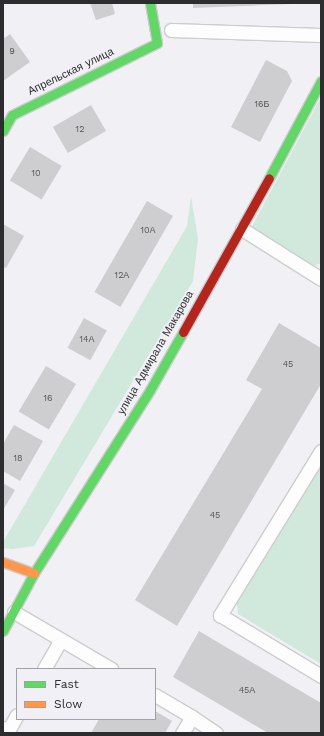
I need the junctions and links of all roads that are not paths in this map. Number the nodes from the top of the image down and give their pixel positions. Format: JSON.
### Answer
{"nodes":[{"id":1,"x":150,"y":3,"type":"edge"},
{"id":2,"x":170,"y":30,"type":"dead end"},
{"id":3,"x":321,"y":35,"type":"edge"},
{"id":4,"x":321,"y":81,"type":"edge"},
{"id":5,"x":3,"y":131,"type":"edge"},
{"id":6,"x":242,"y":229,"type":"junction"},
{"id":7,"x":321,"y":279,"type":"edge"},
{"id":8,"x":321,"y":451,"type":"edge"},
{"id":9,"x":3,"y":562,"type":"edge"},
{"id":10,"x":34,"y":573,"type":"junction"},
{"id":11,"x":14,"y":612,"type":"junction"},
{"id":12,"x":3,"y":631,"type":"edge"},
{"id":13,"x":61,"y":640,"type":"junction"},
{"id":14,"x":45,"y":668,"type":"edge"},
{"id":15,"x":109,"y":668,"type":"edge"},
{"id":16,"x":321,"y":676,"type":"edge"},
{"id":17,"x":156,"y":696,"type":"edge"},
{"id":18,"x":192,"y":716,"type":"junction"},
{"id":19,"x":16,"y":717,"type":"edge"},
{"id":20,"x":3,"y":728,"type":"edge"},
{"id":21,"x":182,"y":733,"type":"edge"},
{"id":22,"x":216,"y":733,"type":"edge"}],
"edges":[{"from":1,"to":5,"type":"street","name":"Апрельская улица"},
{"from":2,"to":3,"type":"lane"},
{"from":4,"to":6,"type":"street","name":"улица Адмирала Макарова"},
{"from":6,"to":7,"type":"lane"},
{"from":6,"to":10,"type":"street","name":"улица Адмирала Макарова"},
{"from":8,"to":16,"type":"lane"},
{"from":9,"to":10,"type":"street"},
{"from":10,"to":11,"type":"street","name":"улица Адмирала Макарова"},
{"from":11,"to":12,"type":"street","name":"улица Адмирала Макарова"},
{"from":11,"to":13,"type":"lane"},
{"from":13,"to":14,"type":"lane"},
{"from":13,"to":15,"type":"lane"},
{"from":17,"to":18,"type":"lane"},
{"from":18,"to":21,"type":"lane"},
{"from":18,"to":22,"type":"lane"},
{"from":19,"to":20,"type":"lane"}]}
